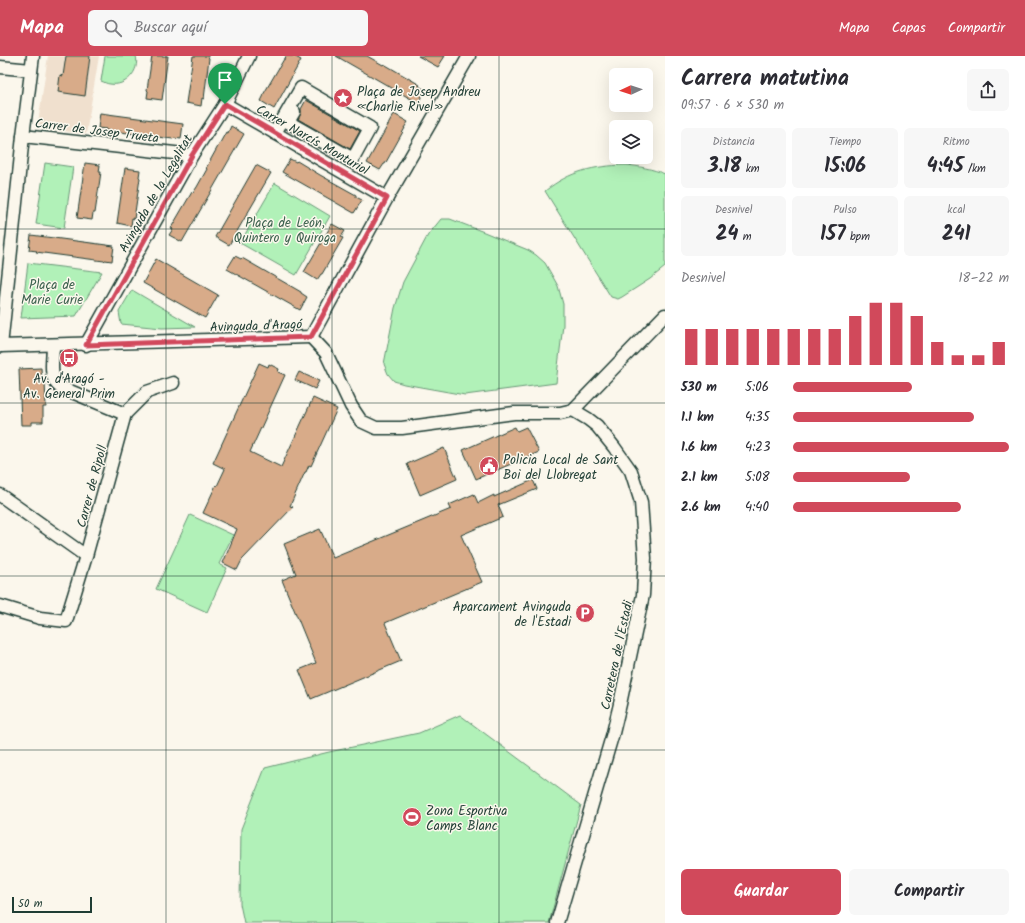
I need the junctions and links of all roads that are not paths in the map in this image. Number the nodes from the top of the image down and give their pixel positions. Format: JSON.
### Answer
{"nodes":[{"id":1,"x":33,"y":56,"type":"edge"},
{"id":2,"x":248,"y":56,"type":"edge"},
{"id":3,"x":469,"y":56,"type":"edge"},
{"id":4,"x":0,"y":66,"type":"edge"},
{"id":5,"x":31,"y":70,"type":"junction"},
{"id":6,"x":225,"y":104,"type":"junction"},
{"id":7,"x":289,"y":109,"type":"junction"},
{"id":8,"x":275,"y":133,"type":"junction"},
{"id":9,"x":23,"y":136,"type":"junction"},
{"id":10,"x":192,"y":155,"type":"junction"},
{"id":11,"x":387,"y":198,"type":"junction"},
{"id":12,"x":665,"y":315,"type":"edge"},
{"id":13,"x":311,"y":337,"type":"junction"},
{"id":14,"x":53,"y":345,"type":"junction"},
{"id":15,"x":86,"y":345,"type":"junction"},
{"id":16,"x":1,"y":346,"type":"edge"},
{"id":17,"x":173,"y":384,"type":"dead end"},
{"id":18,"x":573,"y":410,"type":"junction"},
{"id":19,"x":125,"y":414,"type":"junction"},
{"id":20,"x":0,"y":495,"type":"edge"},
{"id":21,"x":86,"y":556,"type":"junction"},
{"id":22,"x":0,"y":606,"type":"edge"},
{"id":23,"x":557,"y":923,"type":"edge"}],
"edges":[{"from":1,"to":5,"type":"street"},
{"from":2,"to":6,"type":"street","name":"Avinguda de la Legalitat"},
{"from":3,"to":11,"type":"street","name":"Avinguda d'Aragó"},
{"from":4,"to":5,"type":"street"},
{"from":5,"to":9,"type":"street"},
{"from":6,"to":8,"type":"street","name":"Carrer Narcís Monturiol"},
{"from":6,"to":10,"type":"street","name":"Avinguda de la Legalitat"},
{"from":7,"to":7,"type":"street"},
{"from":7,"to":8,"type":"street"},
{"from":8,"to":11,"type":"street","name":"Carrer Narcís Monturiol"},
{"from":9,"to":10,"type":"street","name":"Carrer de Josep Trueta"},
{"from":9,"to":16,"type":"street"},
{"from":10,"to":15,"type":"street","name":"Avinguda de la Legalitat"},
{"from":11,"to":13,"type":"street","name":"Avinguda d'Aragó"},
{"from":12,"to":18,"type":"street"},
{"from":13,"to":15,"type":"street","name":"Avinguda d'Aragó"},
{"from":13,"to":18,"type":"street"},
{"from":14,"to":15,"type":"street","name":"Avinguda d'Aragó"},
{"from":14,"to":16,"type":"street","name":"Avinguda d'Aragó"},
{"from":14,"to":19,"type":"street"},
{"from":17,"to":19,"type":"street","name":"Carrer de Ripoll"},
{"from":18,"to":23,"type":"street","name":"Carretera de l'Estadi"},
{"from":19,"to":21,"type":"street","name":"Carrer de Ripoll"},
{"from":20,"to":21,"type":"street"},
{"from":21,"to":22,"type":"street","name":"Carrer de Ripoll"}]}
